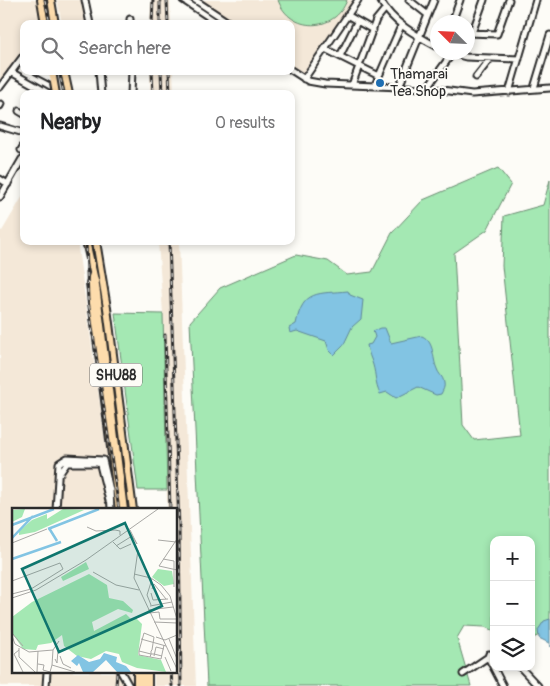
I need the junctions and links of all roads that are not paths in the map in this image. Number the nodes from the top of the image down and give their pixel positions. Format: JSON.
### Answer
{"nodes":[{"id":1,"x":41,"y":0,"type":"edge"},
{"id":2,"x":50,"y":0,"type":"edge"},
{"id":3,"x":85,"y":0,"type":"edge"},
{"id":4,"x":183,"y":0,"type":"edge"},
{"id":5,"x":188,"y":0,"type":"edge"},
{"id":6,"x":195,"y":0,"type":"edge"},
{"id":7,"x":358,"y":0,"type":"edge"},
{"id":8,"x":380,"y":0,"type":"edge"},
{"id":9,"x":409,"y":0,"type":"edge"},
{"id":10,"x":434,"y":0,"type":"edge"},
{"id":11,"x":460,"y":0,"type":"edge"},
{"id":12,"x":484,"y":0,"type":"edge"},
{"id":13,"x":509,"y":0,"type":"edge"},
{"id":14,"x":536,"y":0,"type":"edge"},
{"id":15,"x":385,"y":9,"type":"junction"},
{"id":16,"x":347,"y":15,"type":"junction"},
{"id":17,"x":428,"y":15,"type":"junction"},
{"id":18,"x":455,"y":15,"type":"edge"},
{"id":19,"x":44,"y":20,"type":"edge"},
{"id":20,"x":54,"y":20,"type":"edge"},
{"id":21,"x":89,"y":20,"type":"edge"},
{"id":22,"x":213,"y":20,"type":"edge"},
{"id":23,"x":218,"y":20,"type":"edge"},
{"id":24,"x":225,"y":20,"type":"edge"},
{"id":25,"x":475,"y":21,"type":"edge"},
{"id":26,"x":357,"y":22,"type":"junction"},
{"id":27,"x":401,"y":26,"type":"junction"},
{"id":28,"x":373,"y":30,"type":"junction"},
{"id":29,"x":475,"y":33,"type":"edge"},
{"id":30,"x":550,"y":35,"type":"edge"},
{"id":31,"x":419,"y":37,"type":"junction"},
{"id":32,"x":430,"y":43,"type":"edge"},
{"id":33,"x":325,"y":49,"type":"junction"},
{"id":34,"x":340,"y":56,"type":"junction"},
{"id":35,"x":475,"y":56,"type":"edge"},
{"id":36,"x":491,"y":58,"type":"junction"},
{"id":37,"x":519,"y":58,"type":"junction"},
{"id":38,"x":20,"y":60,"type":"edge"},
{"id":39,"x":445,"y":60,"type":"edge"},
{"id":40,"x":360,"y":67,"type":"junction"},
{"id":41,"x":11,"y":72,"type":"junction"},
{"id":42,"x":295,"y":73,"type":"edge"},
{"id":43,"x":42,"y":75,"type":"edge"},
{"id":44,"x":53,"y":75,"type":"edge"},
{"id":45,"x":65,"y":75,"type":"edge"},
{"id":46,"x":99,"y":75,"type":"edge"},
{"id":47,"x":132,"y":75,"type":"edge"},
{"id":48,"x":379,"y":76,"type":"junction"},
{"id":49,"x":476,"y":77,"type":"dead end"},
{"id":50,"x":304,"y":79,"type":"junction"},
{"id":51,"x":54,"y":83,"type":"junction"},
{"id":52,"x":352,"y":85,"type":"junction"},
{"id":53,"x":374,"y":85,"type":"junction"},
{"id":54,"x":0,"y":87,"type":"edge"},
{"id":55,"x":399,"y":87,"type":"junction"},
{"id":56,"x":427,"y":88,"type":"junction"},
{"id":57,"x":534,"y":88,"type":"junction"},
{"id":58,"x":550,"y":88,"type":"edge"},
{"id":59,"x":45,"y":90,"type":"edge"},
{"id":60,"x":53,"y":90,"type":"edge"},
{"id":61,"x":68,"y":90,"type":"edge"},
{"id":62,"x":101,"y":90,"type":"edge"},
{"id":63,"x":131,"y":90,"type":"edge"},
{"id":64,"x":509,"y":92,"type":"junction"},
{"id":65,"x":0,"y":126,"type":"edge"},
{"id":66,"x":20,"y":132,"type":"edge"},
{"id":67,"x":20,"y":163,"type":"edge"},
{"id":68,"x":0,"y":179,"type":"edge"},
{"id":69,"x":8,"y":184,"type":"junction"},
{"id":70,"x":0,"y":197,"type":"edge"},
{"id":71,"x":87,"y":245,"type":"edge"},
{"id":72,"x":97,"y":245,"type":"edge"},
{"id":73,"x":94,"y":273,"type":"junction"},
{"id":74,"x":58,"y":508,"type":"edge"},
{"id":75,"x":58,"y":508,"type":"edge"},
{"id":76,"x":111,"y":508,"type":"edge"},
{"id":77,"x":120,"y":508,"type":"edge"},
{"id":78,"x":124,"y":508,"type":"edge"},
{"id":79,"x":133,"y":508,"type":"edge"},
{"id":80,"x":490,"y":657,"type":"edge"},
{"id":81,"x":496,"y":671,"type":"edge"},
{"id":82,"x":524,"y":671,"type":"edge"},
{"id":83,"x":122,"y":674,"type":"edge"},
{"id":84,"x":462,"y":674,"type":"dead end"},
{"id":85,"x":539,"y":685,"type":"edge"},
{"id":86,"x":129,"y":686,"type":"edge"},
{"id":87,"x":502,"y":686,"type":"edge"}],
"edges":[{"from":1,"to":19,"type":"main road"},
{"from":2,"to":20,"type":"main road"},
{"from":3,"to":21,"type":"street"},
{"from":4,"to":22,"type":"street"},
{"from":5,"to":23,"type":"street"},
{"from":6,"to":24,"type":"street"},
{"from":7,"to":16,"type":"street"},
{"from":8,"to":15,"type":"street"},
{"from":9,"to":17,"type":"street"},
{"from":10,"to":17,"type":"street"},
{"from":11,"to":18,"type":"street"},
{"from":12,"to":25,"type":"street"},
{"from":13,"to":29,"type":"street"},
{"from":14,"to":37,"type":"street"},
{"from":15,"to":27,"type":"street"},
{"from":15,"to":28,"type":"street"},
{"from":16,"to":26,"type":"street"},
{"from":16,"to":33,"type":"street"},
{"from":17,"to":31,"type":"street"},
{"from":26,"to":28,"type":"street"},
{"from":26,"to":34,"type":"street"},
{"from":27,"to":31,"type":"street"},
{"from":27,"to":48,"type":"street"},
{"from":28,"to":40,"type":"street"},
{"from":30,"to":57,"type":"street"},
{"from":31,"to":32,"type":"street"},
{"from":31,"to":55,"type":"street"},
{"from":33,"to":34,"type":"street"},
{"from":33,"to":50,"type":"street"},
{"from":34,"to":40,"type":"street"},
{"from":35,"to":36,"type":"street"},
{"from":36,"to":37,"type":"street"},
{"from":36,"to":49,"type":"street"},
{"from":37,"to":64,"type":"street"},
{"from":38,"to":41,"type":"street"},
{"from":39,"to":56,"type":"street"},
{"from":40,"to":48,"type":"street"},
{"from":40,"to":52,"type":"street"},
{"from":41,"to":54,"type":"street"},
{"from":41,"to":59,"type":"street"},
{"from":42,"to":50,"type":"street"},
{"from":43,"to":51,"type":"street"},
{"from":44,"to":51,"type":"main road"},
{"from":45,"to":61,"type":"main road"},
{"from":46,"to":62,"type":"street"},
{"from":47,"to":63,"type":"street"},
{"from":48,"to":53,"type":"street"},
{"from":50,"to":52,"type":"street"},
{"from":51,"to":60,"type":"main road"},
{"from":52,"to":53,"type":"street"},
{"from":53,"to":55,"type":"street"},
{"from":55,"to":56,"type":"street"},
{"from":56,"to":64,"type":"street"},
{"from":57,"to":58,"type":"street"},
{"from":57,"to":64,"type":"street"},
{"from":65,"to":66,"type":"street"},
{"from":67,"to":69,"type":"street"},
{"from":68,"to":69,"type":"street"},
{"from":69,"to":70,"type":"street"},
{"from":71,"to":73,"type":"main road","number":"SHU88"},
{"from":72,"to":79,"type":"main road","number":"SHU88"},
{"from":73,"to":77,"type":"main road"},
{"from":73,"to":78,"type":"main road","number":"SHU88"},
{"from":74,"to":76,"type":"street"},
{"from":75,"to":76,"type":"street"},
{"from":80,"to":84,"type":"street"},
{"from":81,"to":87,"type":"street"},
{"from":82,"to":85,"type":"street"},
{"from":83,"to":86,"type":"street"}]}
